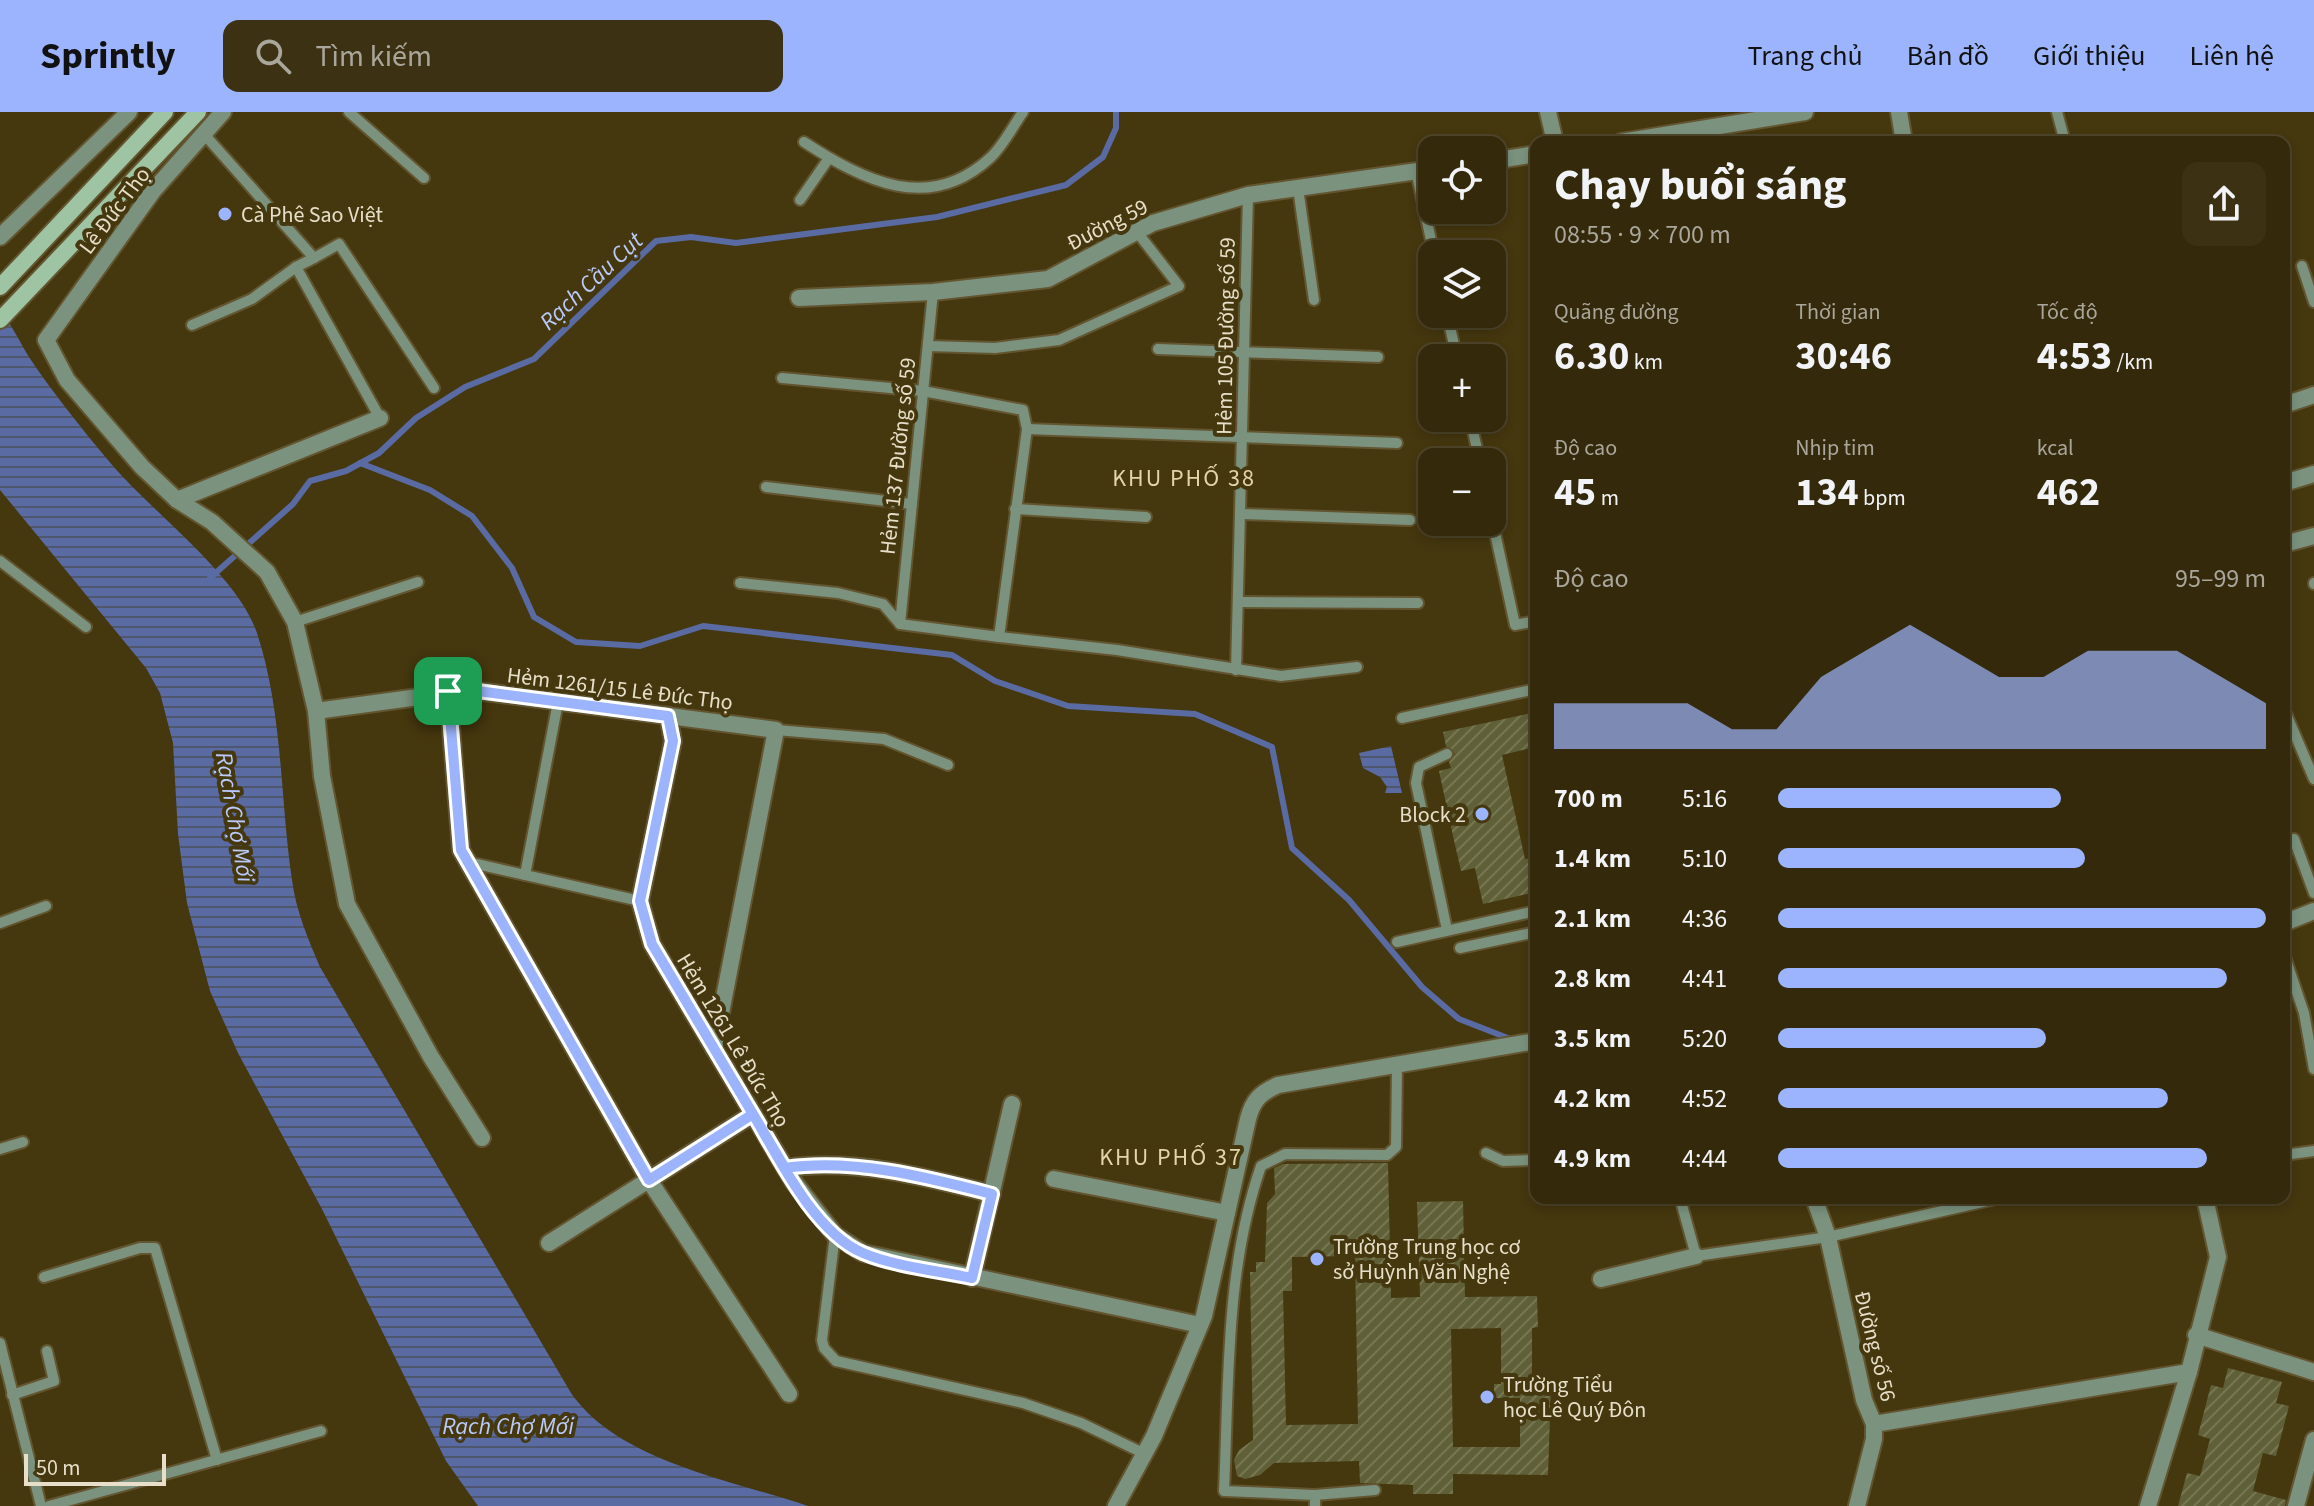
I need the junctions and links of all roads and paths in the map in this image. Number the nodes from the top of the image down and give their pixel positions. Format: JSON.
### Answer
{"nodes":[{"id":1,"x":129,"y":112,"type":"edge"},
{"id":2,"x":165,"y":112,"type":"edge"},
{"id":3,"x":198,"y":112,"type":"edge"},
{"id":4,"x":223,"y":112,"type":"edge"},
{"id":5,"x":349,"y":112,"type":"edge"},
{"id":6,"x":1023,"y":112,"type":"edge"},
{"id":7,"x":1548,"y":112,"type":"edge"},
{"id":8,"x":1805,"y":112,"type":"edge"},
{"id":9,"x":1899,"y":112,"type":"edge"},
{"id":10,"x":2057,"y":112,"type":"edge"},
{"id":11,"x":1754,"y":117,"type":"edge"},
{"id":12,"x":204,"y":134,"type":"junction"},
{"id":13,"x":1554,"y":136,"type":"edge"},
{"id":14,"x":1653,"y":136,"type":"edge"},
{"id":15,"x":1903,"y":136,"type":"edge"},
{"id":16,"x":2063,"y":136,"type":"edge"},
{"id":17,"x":804,"y":142,"type":"dead end"},
{"id":18,"x":1530,"y":155,"type":"edge"},
{"id":19,"x":829,"y":158,"type":"junction"},
{"id":20,"x":1506,"y":159,"type":"edge"},
{"id":21,"x":1418,"y":171,"type":"edge"},
{"id":22,"x":424,"y":178,"type":"dead end"},
{"id":23,"x":1298,"y":188,"type":"junction"},
{"id":24,"x":1248,"y":195,"type":"junction"},
{"id":25,"x":800,"y":200,"type":"dead end"},
{"id":26,"x":1137,"y":232,"type":"junction"},
{"id":27,"x":0,"y":237,"type":"edge"},
{"id":28,"x":314,"y":258,"type":"junction"},
{"id":29,"x":2302,"y":266,"type":"dead end"},
{"id":30,"x":296,"y":267,"type":"junction"},
{"id":31,"x":0,"y":287,"type":"edge"},
{"id":32,"x":933,"y":292,"type":"junction"},
{"id":33,"x":799,"y":298,"type":"dead end"},
{"id":34,"x":1314,"y":300,"type":"dead end"},
{"id":35,"x":2314,"y":302,"type":"edge"},
{"id":36,"x":0,"y":320,"type":"edge"},
{"id":37,"x":192,"y":325,"type":"dead end"},
{"id":38,"x":928,"y":346,"type":"junction"},
{"id":39,"x":1158,"y":349,"type":"dead end"},
{"id":40,"x":1245,"y":351,"type":"junction"},
{"id":41,"x":1378,"y":357,"type":"dead end"},
{"id":42,"x":782,"y":378,"type":"dead end"},
{"id":43,"x":434,"y":388,"type":"dead end"},
{"id":44,"x":923,"y":391,"type":"junction"},
{"id":45,"x":2314,"y":395,"type":"edge"},
{"id":46,"x":2290,"y":403,"type":"edge"},
{"id":47,"x":380,"y":418,"type":"joint"},
{"id":48,"x":1027,"y":429,"type":"junction"},
{"id":49,"x":1243,"y":437,"type":"junction"},
{"id":50,"x":1397,"y":443,"type":"dead end"},
{"id":51,"x":2314,"y":474,"type":"edge"},
{"id":52,"x":2290,"y":481,"type":"edge"},
{"id":53,"x":766,"y":487,"type":"dead end"},
{"id":54,"x":177,"y":500,"type":"junction"},
{"id":55,"x":912,"y":504,"type":"junction"},
{"id":56,"x":1015,"y":509,"type":"junction"},
{"id":57,"x":1241,"y":514,"type":"junction"},
{"id":58,"x":1146,"y":517,"type":"dead end"},
{"id":59,"x":1410,"y":520,"type":"dead end"},
{"id":60,"x":1496,"y":536,"type":"edge"},
{"id":61,"x":2314,"y":536,"type":"edge"},
{"id":62,"x":2290,"y":542,"type":"edge"},
{"id":63,"x":0,"y":561,"type":"edge"},
{"id":64,"x":418,"y":582,"type":"dead end"},
{"id":65,"x":740,"y":583,"type":"dead end"},
{"id":66,"x":1239,"y":602,"type":"junction"},
{"id":67,"x":1418,"y":603,"type":"dead end"},
{"id":68,"x":295,"y":622,"type":"junction"},
{"id":69,"x":1530,"y":622,"type":"edge"},
{"id":70,"x":900,"y":624,"type":"junction"},
{"id":71,"x":86,"y":627,"type":"dead end"},
{"id":72,"x":999,"y":637,"type":"junction"},
{"id":73,"x":1357,"y":667,"type":"dead end"},
{"id":74,"x":1236,"y":670,"type":"junction"},
{"id":75,"x":1530,"y":690,"type":"edge"},
{"id":76,"x":448,"y":691,"type":"junction"},
{"id":77,"x":558,"y":702,"type":"junction"},
{"id":78,"x":316,"y":711,"type":"junction"},
{"id":79,"x":668,"y":716,"type":"junction"},
{"id":80,"x":1402,"y":718,"type":"dead end"},
{"id":81,"x":2290,"y":723,"type":"edge"},
{"id":82,"x":776,"y":730,"type":"junction"},
{"id":83,"x":1447,"y":754,"type":"dead end"},
{"id":84,"x":948,"y":765,"type":"dead end"},
{"id":85,"x":2314,"y":779,"type":"edge"},
{"id":86,"x":2294,"y":839,"type":"dead end"},
{"id":87,"x":466,"y":861,"type":"junction"},
{"id":88,"x":525,"y":875,"type":"junction"},
{"id":89,"x":2314,"y":893,"type":"edge"},
{"id":90,"x":640,"y":901,"type":"junction"},
{"id":91,"x":46,"y":906,"type":"dead end"},
{"id":92,"x":2314,"y":911,"type":"edge"},
{"id":93,"x":1530,"y":912,"type":"edge"},
{"id":94,"x":2290,"y":921,"type":"edge"},
{"id":95,"x":0,"y":923,"type":"edge"},
{"id":96,"x":1447,"y":930,"type":"junction"},
{"id":97,"x":1530,"y":933,"type":"edge"},
{"id":98,"x":1397,"y":942,"type":"dead end"},
{"id":99,"x":1460,"y":948,"type":"dead end"},
{"id":100,"x":2290,"y":972,"type":"edge"},
{"id":101,"x":1530,"y":1042,"type":"edge"},
{"id":102,"x":714,"y":1049,"type":"junction"},
{"id":103,"x":1397,"y":1066,"type":"junction"},
{"id":104,"x":2314,"y":1069,"type":"edge"},
{"id":105,"x":1012,"y":1104,"type":"dead end"},
{"id":106,"x":753,"y":1114,"type":"junction"},
{"id":107,"x":482,"y":1138,"type":"dead end"},
{"id":108,"x":23,"y":1142,"type":"dead end"},
{"id":109,"x":0,"y":1149,"type":"edge"},
{"id":110,"x":2314,"y":1151,"type":"edge"},
{"id":111,"x":1486,"y":1153,"type":"dead end"},
{"id":112,"x":2290,"y":1154,"type":"edge"},
{"id":113,"x":1530,"y":1160,"type":"edge"},
{"id":114,"x":785,"y":1168,"type":"junction"},
{"id":115,"x":1054,"y":1179,"type":"dead end"},
{"id":116,"x":649,"y":1180,"type":"junction"},
{"id":117,"x":992,"y":1194,"type":"junction"},
{"id":118,"x":1682,"y":1204,"type":"edge"},
{"id":119,"x":1816,"y":1204,"type":"edge"},
{"id":120,"x":1974,"y":1204,"type":"edge"},
{"id":121,"x":2206,"y":1204,"type":"edge"},
{"id":122,"x":1227,"y":1213,"type":"junction"},
{"id":123,"x":835,"y":1235,"type":"junction"},
{"id":124,"x":1828,"y":1237,"type":"junction"},
{"id":125,"x":549,"y":1243,"type":"dead end"},
{"id":126,"x":1696,"y":1256,"type":"junction"},
{"id":127,"x":44,"y":1277,"type":"dead end"},
{"id":128,"x":972,"y":1278,"type":"junction"},
{"id":129,"x":1601,"y":1279,"type":"dead end"},
{"id":130,"x":1200,"y":1325,"type":"junction"},
{"id":131,"x":2196,"y":1335,"type":"junction"},
{"id":132,"x":0,"y":1343,"type":"edge"},
{"id":133,"x":47,"y":1351,"type":"dead end"},
{"id":134,"x":2189,"y":1372,"type":"junction"},
{"id":135,"x":2314,"y":1372,"type":"edge"},
{"id":136,"x":789,"y":1394,"type":"dead end"},
{"id":137,"x":12,"y":1395,"type":"junction"},
{"id":138,"x":1874,"y":1424,"type":"junction"},
{"id":139,"x":321,"y":1431,"type":"dead end"},
{"id":140,"x":2314,"y":1440,"type":"edge"},
{"id":141,"x":1145,"y":1454,"type":"junction"},
{"id":142,"x":217,"y":1460,"type":"junction"},
{"id":143,"x":1375,"y":1490,"type":"dead end"},
{"id":144,"x":1315,"y":1501,"type":"edge"},
{"id":145,"x":41,"y":1506,"type":"edge"},
{"id":146,"x":49,"y":1506,"type":"edge"},
{"id":147,"x":1116,"y":1506,"type":"edge"},
{"id":148,"x":1857,"y":1506,"type":"edge"},
{"id":149,"x":2148,"y":1506,"type":"edge"},
{"id":150,"x":2296,"y":1506,"type":"edge"}],
"edges":[{"from":1,"to":27,"type":"street"},
{"from":2,"to":31,"type":"main road","name":"Lê Đức Thọ"},
{"from":3,"to":36,"type":"main road","name":"Lê Đức Thọ"},
{"from":4,"to":12,"type":"street","name":"Lê Đức Thọ"},
{"from":5,"to":22,"type":"lane"},
{"from":6,"to":19,"type":"lane"},
{"from":7,"to":13,"type":"street"},
{"from":8,"to":11,"type":"street"},
{"from":9,"to":15,"type":"street"},
{"from":10,"to":16,"type":"lane"},
{"from":11,"to":14,"type":"street"},
{"from":12,"to":28,"type":"lane"},
{"from":12,"to":54,"type":"street","name":"Lê Đức Thọ"},
{"from":17,"to":19,"type":"lane"},
{"from":18,"to":20,"type":"street"},
{"from":19,"to":25,"type":"lane"},
{"from":21,"to":23,"type":"street","name":"Đường 59"},
{"from":23,"to":24,"type":"street","name":"Đường 59"},
{"from":23,"to":34,"type":"lane"},
{"from":24,"to":26,"type":"street","name":"Đường 59"},
{"from":24,"to":40,"type":"lane","name":"Hẻm 105 Đường số 59"},
{"from":26,"to":32,"type":"street","name":"Đường 59"},
{"from":26,"to":38,"type":"lane"},
{"from":28,"to":30,"type":"lane"},
{"from":28,"to":43,"type":"lane"},
{"from":29,"to":35,"type":"lane"},
{"from":30,"to":37,"type":"lane"},
{"from":30,"to":47,"type":"lane"},
{"from":32,"to":33,"type":"street","name":"Đường 59"},
{"from":32,"to":38,"type":"lane","name":"Hẻm 137 Đường số 59"},
{"from":38,"to":44,"type":"lane","name":"Hẻm 137 Đường số 59"},
{"from":39,"to":40,"type":"lane"},
{"from":40,"to":41,"type":"lane"},
{"from":40,"to":49,"type":"lane","name":"Hẻm 105 Đường số 59"},
{"from":42,"to":44,"type":"lane"},
{"from":44,"to":48,"type":"lane"},
{"from":44,"to":55,"type":"lane","name":"Hẻm 137 Đường số 59"},
{"from":45,"to":46,"type":"street"},
{"from":47,"to":54,"type":"street"},
{"from":48,"to":49,"type":"lane"},
{"from":48,"to":56,"type":"lane"},
{"from":49,"to":50,"type":"lane"},
{"from":49,"to":57,"type":"lane","name":"Hẻm 105 Đường số 59"},
{"from":51,"to":52,"type":"street"},
{"from":53,"to":55,"type":"lane"},
{"from":54,"to":68,"type":"street"},
{"from":55,"to":70,"type":"lane","name":"Hẻm 137 Đường số 59"},
{"from":56,"to":58,"type":"lane"},
{"from":56,"to":72,"type":"lane"},
{"from":57,"to":59,"type":"lane"},
{"from":57,"to":66,"type":"lane","name":"Hẻm 105 Đường số 59"},
{"from":60,"to":69,"type":"lane"},
{"from":61,"to":62,"type":"street"},
{"from":63,"to":71,"type":"lane"},
{"from":64,"to":68,"type":"lane"},
{"from":65,"to":70,"type":"lane"},
{"from":66,"to":67,"type":"lane"},
{"from":66,"to":74,"type":"lane","name":"Hẻm 105 Đường số 59"},
{"from":68,"to":78,"type":"street"},
{"from":70,"to":72,"type":"lane"},
{"from":72,"to":74,"type":"lane"},
{"from":73,"to":74,"type":"lane"},
{"from":75,"to":80,"type":"lane"},
{"from":76,"to":77,"type":"street","name":"Hẻm 1261/15 Lê Đức Thọ"},
{"from":76,"to":78,"type":"street","name":"Hẻm 1261/15 Lê Đức Thọ"},
{"from":76,"to":87,"type":"street"},
{"from":77,"to":79,"type":"street","name":"Hẻm 1261/15 Lê Đức Thọ"},
{"from":77,"to":88,"type":"lane"},
{"from":78,"to":107,"type":"street"},
{"from":79,"to":82,"type":"street","name":"Hẻm 1261/15 Lê Đức Thọ"},
{"from":79,"to":90,"type":"street","name":"Hẻm 1261 Lê Đức Thọ"},
{"from":81,"to":85,"type":"lane"},
{"from":82,"to":84,"type":"lane"},
{"from":82,"to":102,"type":"street"},
{"from":83,"to":96,"type":"lane"},
{"from":86,"to":89,"type":"lane"},
{"from":87,"to":88,"type":"lane"},
{"from":87,"to":116,"type":"street"},
{"from":88,"to":90,"type":"lane"},
{"from":90,"to":102,"type":"street","name":"Hẻm 1261 Lê Đức Thọ"},
{"from":91,"to":95,"type":"lane"},
{"from":92,"to":94,"type":"street"},
{"from":93,"to":96,"type":"lane"},
{"from":96,"to":98,"type":"lane"},
{"from":97,"to":99,"type":"lane"},
{"from":100,"to":104,"type":"lane"},
{"from":101,"to":103,"type":"street"},
{"from":102,"to":106,"type":"street","name":"Hẻm 1261 Lê Đức Thọ"},
{"from":103,"to":122,"type":"street"},
{"from":103,"to":144,"type":"lane"},
{"from":105,"to":117,"type":"street"},
{"from":106,"to":114,"type":"street","name":"Hẻm 1261 Lê Đức Thọ"},
{"from":106,"to":116,"type":"street"},
{"from":108,"to":109,"type":"lane"},
{"from":110,"to":112,"type":"lane"},
{"from":111,"to":113,"type":"lane"},
{"from":114,"to":117,"type":"street"},
{"from":114,"to":123,"type":"street","name":"Hẻm 1261 Lê Đức Thọ"},
{"from":115,"to":122,"type":"street"},
{"from":116,"to":125,"type":"street"},
{"from":116,"to":136,"type":"street"},
{"from":117,"to":128,"type":"street"},
{"from":118,"to":126,"type":"lane"},
{"from":119,"to":124,"type":"street","name":"Đường số 56"},
{"from":120,"to":124,"type":"lane"},
{"from":121,"to":131,"type":"street"},
{"from":122,"to":130,"type":"street"},
{"from":123,"to":128,"type":"street","name":"Hẻm 1261 Lê Đức Thọ"},
{"from":123,"to":141,"type":"lane"},
{"from":124,"to":126,"type":"lane"},
{"from":124,"to":138,"type":"street","name":"Đường số 56"},
{"from":126,"to":129,"type":"street"},
{"from":127,"to":142,"type":"lane"},
{"from":128,"to":130,"type":"street","name":"Hẻm 1261 Lê Đức Thọ"},
{"from":130,"to":141,"type":"street"},
{"from":131,"to":134,"type":"street"},
{"from":131,"to":135,"type":"street"},
{"from":132,"to":137,"type":"lane"},
{"from":133,"to":137,"type":"lane"},
{"from":134,"to":138,"type":"street"},
{"from":134,"to":149,"type":"street"},
{"from":137,"to":145,"type":"lane"},
{"from":138,"to":148,"type":"street","name":"Đường số 56"},
{"from":139,"to":142,"type":"lane"},
{"from":140,"to":150,"type":"street"},
{"from":141,"to":147,"type":"street"},
{"from":142,"to":146,"type":"lane"},
{"from":143,"to":144,"type":"lane"}]}
